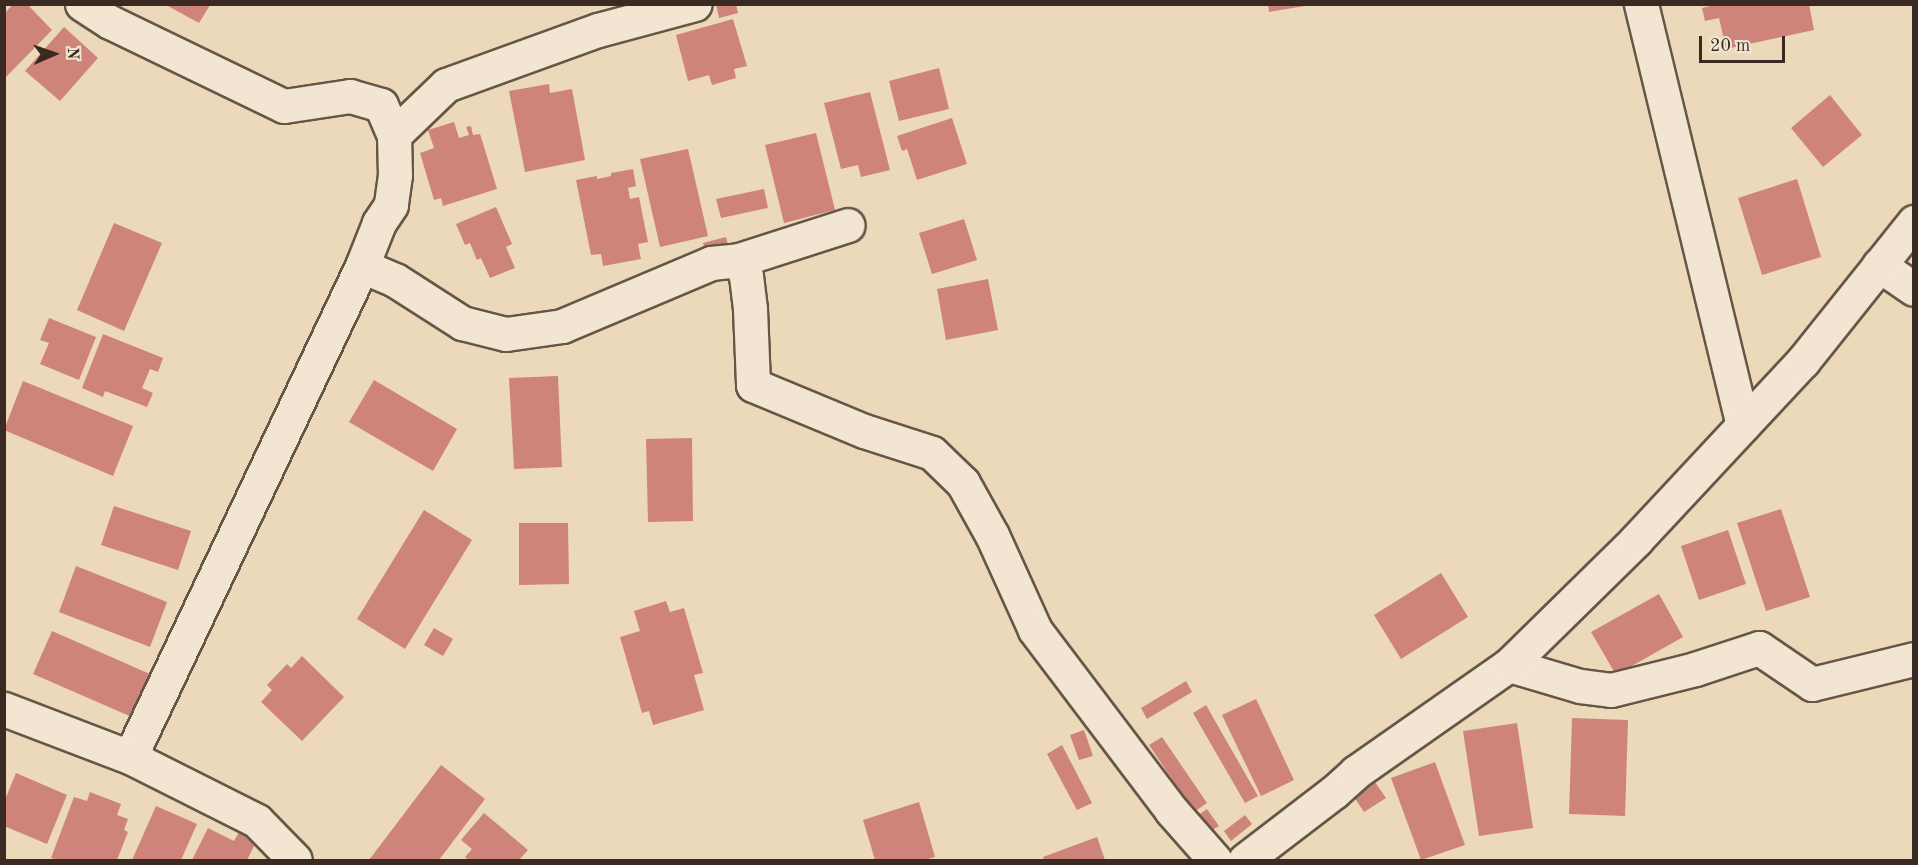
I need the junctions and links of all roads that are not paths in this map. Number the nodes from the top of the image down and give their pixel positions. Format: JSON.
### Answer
{"nodes":[{"id":1,"x":82,"y":4,"type":"edge"},
{"id":2,"x":695,"y":4,"type":"edge"},
{"id":3,"x":1641,"y":4,"type":"edge"},
{"id":4,"x":393,"y":135,"type":"junction"},
{"id":5,"x":1914,"y":222,"type":"edge"},
{"id":6,"x":848,"y":225,"type":"dead end"},
{"id":7,"x":739,"y":260,"type":"junction"},
{"id":8,"x":362,"y":266,"type":"junction"},
{"id":9,"x":1879,"y":266,"type":"junction"},
{"id":10,"x":1914,"y":289,"type":"edge"},
{"id":11,"x":1743,"y":425,"type":"junction"},
{"id":12,"x":1914,"y":659,"type":"edge"},
{"id":13,"x":1509,"y":665,"type":"junction"},
{"id":14,"x":4,"y":709,"type":"edge"},
{"id":15,"x":130,"y":757,"type":"junction"},
{"id":16,"x":296,"y":861,"type":"edge"},
{"id":17,"x":1215,"y":861,"type":"edge"},
{"id":18,"x":1245,"y":861,"type":"edge"}],
"edges":[{"from":1,"to":4,"type":"street"},
{"from":2,"to":4,"type":"street"},
{"from":3,"to":11,"type":"street"},
{"from":4,"to":8,"type":"street"},
{"from":5,"to":9,"type":"street"},
{"from":6,"to":7,"type":"street"},
{"from":7,"to":8,"type":"street"},
{"from":7,"to":17,"type":"street"},
{"from":8,"to":15,"type":"street"},
{"from":9,"to":10,"type":"street"},
{"from":9,"to":11,"type":"street"},
{"from":11,"to":13,"type":"street"},
{"from":12,"to":13,"type":"street"},
{"from":13,"to":18,"type":"street"},
{"from":14,"to":15,"type":"street"},
{"from":15,"to":16,"type":"street"}]}
